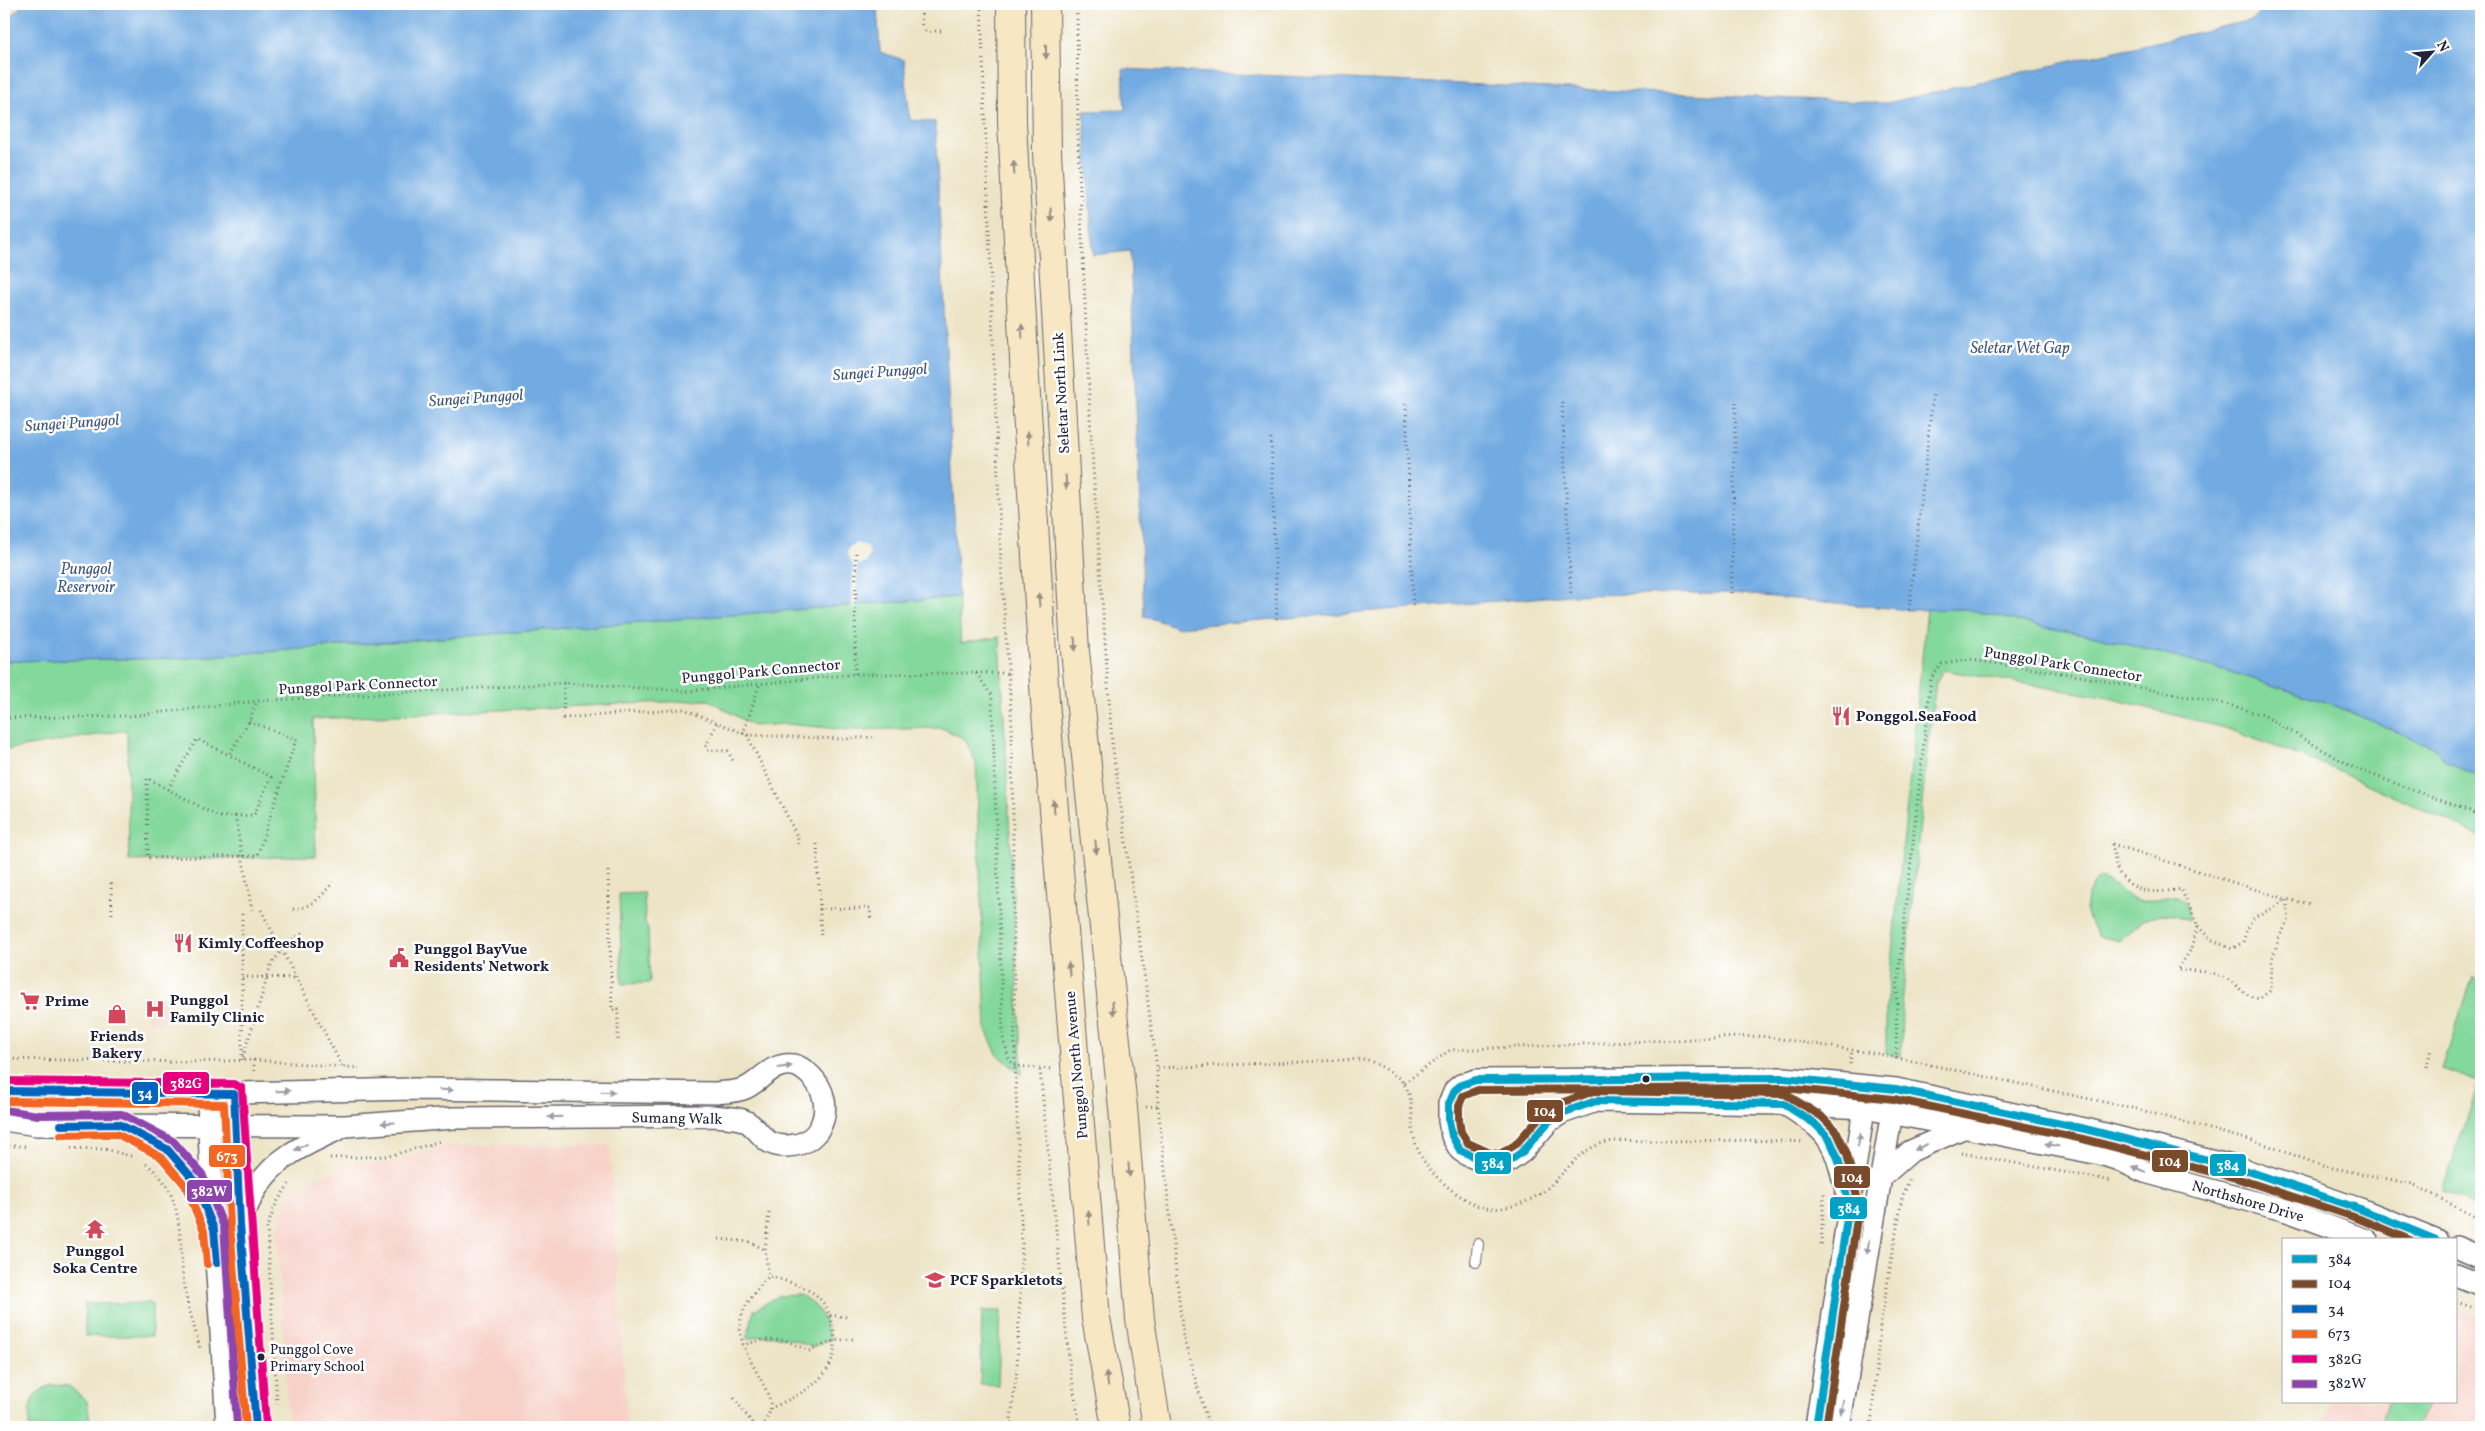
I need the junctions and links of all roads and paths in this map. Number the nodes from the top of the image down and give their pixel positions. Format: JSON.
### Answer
{"nodes":[{"id":1,"x":920,"y":4,"type":"edge"},
{"id":2,"x":981,"y":4,"type":"edge"},
{"id":3,"x":1011,"y":4,"type":"edge"},
{"id":4,"x":1045,"y":4,"type":"edge"},
{"id":5,"x":1077,"y":4,"type":"edge"},
{"id":6,"x":945,"y":31,"type":"dead end"},
{"id":7,"x":1933,"y":394,"type":"dead end"},
{"id":8,"x":1562,"y":402,"type":"dead end"},
{"id":9,"x":1736,"y":402,"type":"dead end"},
{"id":10,"x":1406,"y":404,"type":"dead end"},
{"id":11,"x":1271,"y":438,"type":"dead end"},
{"id":12,"x":856,"y":553,"type":"dead end"},
{"id":13,"x":1731,"y":593,"type":"dead end"},
{"id":14,"x":1571,"y":595,"type":"dead end"},
{"id":15,"x":1413,"y":608,"type":"dead end"},
{"id":16,"x":1910,"y":610,"type":"dead end"},
{"id":17,"x":1277,"y":619,"type":"dead end"},
{"id":18,"x":976,"y":673,"type":"junction"},
{"id":19,"x":1010,"y":673,"type":"junction"},
{"id":20,"x":855,"y":674,"type":"junction"},
{"id":21,"x":564,"y":683,"type":"junction"},
{"id":22,"x":760,"y":683,"type":"junction"},
{"id":23,"x":257,"y":701,"type":"junction"},
{"id":24,"x":4,"y":718,"type":"edge"},
{"id":25,"x":249,"y":721,"type":"junction"},
{"id":26,"x":717,"y":723,"type":"junction"},
{"id":27,"x":745,"y":735,"type":"junction"},
{"id":28,"x":873,"y":737,"type":"dead end"},
{"id":29,"x":229,"y":755,"type":"junction"},
{"id":30,"x":734,"y":763,"type":"dead end"},
{"id":31,"x":168,"y":789,"type":"junction"},
{"id":32,"x":2481,"y":815,"type":"edge"},
{"id":33,"x":235,"y":816,"type":"junction"},
{"id":34,"x":798,"y":844,"type":"dead end"},
{"id":35,"x":817,"y":844,"type":"dead end"},
{"id":36,"x":241,"y":856,"type":"junction"},
{"id":37,"x":608,"y":871,"type":"dead end"},
{"id":38,"x":333,"y":882,"type":"dead end"},
{"id":39,"x":111,"y":884,"type":"dead end"},
{"id":40,"x":2286,"y":899,"type":"junction"},
{"id":41,"x":2310,"y":904,"type":"dead end"},
{"id":42,"x":293,"y":909,"type":"dead end"},
{"id":43,"x":820,"y":909,"type":"junction"},
{"id":44,"x":242,"y":910,"type":"dead end"},
{"id":45,"x":252,"y":910,"type":"dead end"},
{"id":46,"x":261,"y":910,"type":"dead end"},
{"id":47,"x":112,"y":916,"type":"dead end"},
{"id":48,"x":871,"y":919,"type":"dead end"},
{"id":49,"x":2198,"y":926,"type":"junction"},
{"id":50,"x":304,"y":932,"type":"dead end"},
{"id":51,"x":821,"y":937,"type":"dead end"},
{"id":52,"x":282,"y":950,"type":"junction"},
{"id":53,"x":242,"y":977,"type":"junction"},
{"id":54,"x":267,"y":978,"type":"junction"},
{"id":55,"x":296,"y":978,"type":"junction"},
{"id":56,"x":618,"y":1040,"type":"dead end"},
{"id":57,"x":2431,"y":1048,"type":"dead end"},
{"id":58,"x":1896,"y":1059,"type":"junction"},
{"id":59,"x":342,"y":1066,"type":"dead end"},
{"id":60,"x":1016,"y":1066,"type":"junction"},
{"id":61,"x":2427,"y":1067,"type":"dead end"},
{"id":62,"x":1157,"y":1068,"type":"dead end"},
{"id":63,"x":1404,"y":1084,"type":"dead end"},
{"id":64,"x":1867,"y":1085,"type":"junction"},
{"id":65,"x":1896,"y":1089,"type":"junction"},
{"id":66,"x":4,"y":1091,"type":"edge"},
{"id":67,"x":208,"y":1094,"type":"junction"},
{"id":68,"x":234,"y":1094,"type":"junction"},
{"id":69,"x":1784,"y":1104,"type":"junction"},
{"id":70,"x":1158,"y":1106,"type":"dead end"},
{"id":71,"x":1865,"y":1108,"type":"junction"},
{"id":72,"x":1891,"y":1113,"type":"junction"},
{"id":73,"x":4,"y":1120,"type":"edge"},
{"id":74,"x":119,"y":1124,"type":"junction"},
{"id":75,"x":235,"y":1124,"type":"junction"},
{"id":76,"x":209,"y":1125,"type":"junction"},
{"id":77,"x":345,"y":1126,"type":"junction"},
{"id":78,"x":1965,"y":1127,"type":"junction"},
{"id":79,"x":2101,"y":1145,"type":"junction"},
{"id":80,"x":4,"y":1146,"type":"edge"},
{"id":81,"x":33,"y":1146,"type":"dead end"},
{"id":82,"x":70,"y":1148,"type":"dead end"},
{"id":83,"x":1953,"y":1154,"type":"dead end"},
{"id":84,"x":1912,"y":1175,"type":"dead end"},
{"id":85,"x":1879,"y":1178,"type":"junction"},
{"id":86,"x":2114,"y":1182,"type":"dead end"},
{"id":87,"x":289,"y":1183,"type":"dead end"},
{"id":88,"x":1850,"y":1206,"type":"junction"},
{"id":89,"x":769,"y":1213,"type":"dead end"},
{"id":90,"x":2481,"y":1220,"type":"edge"},
{"id":91,"x":240,"y":1224,"type":"junction"},
{"id":92,"x":214,"y":1229,"type":"junction"},
{"id":93,"x":2362,"y":1238,"type":"edge"},
{"id":94,"x":2432,"y":1238,"type":"edge"},
{"id":95,"x":719,"y":1239,"type":"dead end"},
{"id":96,"x":1478,"y":1244,"type":"dead end"},
{"id":97,"x":2458,"y":1248,"type":"edge"},
{"id":98,"x":765,"y":1250,"type":"junction"},
{"id":99,"x":2481,"y":1258,"type":"edge"},
{"id":100,"x":1476,"y":1262,"type":"dead end"},
{"id":101,"x":769,"y":1276,"type":"junction"},
{"id":102,"x":2458,"y":1276,"type":"edge"},
{"id":103,"x":2481,"y":1285,"type":"edge"},
{"id":104,"x":2458,"y":1303,"type":"edge"},
{"id":105,"x":2481,"y":1310,"type":"edge"},
{"id":106,"x":830,"y":1315,"type":"junction"},
{"id":107,"x":846,"y":1317,"type":"dead end"},
{"id":108,"x":855,"y":1339,"type":"dead end"},
{"id":109,"x":836,"y":1340,"type":"junction"},
{"id":110,"x":742,"y":1345,"type":"junction"},
{"id":111,"x":201,"y":1357,"type":"dead end"},
{"id":112,"x":734,"y":1398,"type":"dead end"},
{"id":113,"x":771,"y":1408,"type":"junction"},
{"id":114,"x":278,"y":1414,"type":"dead end"},
{"id":115,"x":227,"y":1427,"type":"edge"},
{"id":116,"x":256,"y":1427,"type":"edge"},
{"id":117,"x":756,"y":1427,"type":"edge"},
{"id":118,"x":762,"y":1427,"type":"edge"},
{"id":119,"x":1010,"y":1427,"type":"edge"},
{"id":120,"x":1080,"y":1427,"type":"edge"},
{"id":121,"x":1116,"y":1427,"type":"edge"},
{"id":122,"x":1157,"y":1427,"type":"edge"},
{"id":123,"x":1209,"y":1427,"type":"edge"},
{"id":124,"x":1816,"y":1427,"type":"edge"},
{"id":125,"x":1838,"y":1427,"type":"edge"},
{"id":126,"x":1871,"y":1427,"type":"edge"}],
"edges":[{"from":1,"to":6,"type":"path"},
{"from":2,"to":19,"type":"path"},
{"from":121,"to":3,"type":"main road","name":"Punggol North Avenue","one_way":true},
{"from":4,"to":122,"type":"main road","name":"Seletar North Link","one_way":true},
{"from":5,"to":62,"type":"path"},
{"from":7,"to":16,"type":"path"},
{"from":8,"to":14,"type":"path"},
{"from":9,"to":13,"type":"path"},
{"from":10,"to":15,"type":"path"},
{"from":11,"to":17,"type":"path"},
{"from":12,"to":20,"type":"path"},
{"from":18,"to":19,"type":"path","name":"Punggol Park Connector"},
{"from":18,"to":20,"type":"path","name":"Punggol Park Connector"},
{"from":18,"to":60,"type":"path"},
{"from":19,"to":60,"type":"path"},
{"from":20,"to":22,"type":"path","name":"Punggol Park Connector"},
{"from":21,"to":22,"type":"path","name":"Punggol Park Connector"},
{"from":21,"to":23,"type":"path","name":"Punggol Park Connector"},
{"from":21,"to":26,"type":"path"},
{"from":22,"to":27,"type":"path"},
{"from":23,"to":24,"type":"path","name":"Punggol Park Connector"},
{"from":23,"to":25,"type":"path"},
{"from":25,"to":29,"type":"path"},
{"from":25,"to":36,"type":"path"},
{"from":26,"to":27,"type":"path"},
{"from":26,"to":30,"type":"path"},
{"from":27,"to":28,"type":"path"},
{"from":27,"to":34,"type":"path"},
{"from":29,"to":31,"type":"path"},
{"from":29,"to":33,"type":"path"},
{"from":31,"to":33,"type":"path"},
{"from":31,"to":36,"type":"path"},
{"from":32,"to":58,"type":"path","name":"Punggol Park Connector"},
{"from":33,"to":36,"type":"path"},
{"from":35,"to":43,"type":"path"},
{"from":36,"to":45,"type":"path"},
{"from":37,"to":56,"type":"path"},
{"from":38,"to":42,"type":"path"},
{"from":39,"to":47,"type":"path"},
{"from":40,"to":41,"type":"path"},
{"from":40,"to":49,"type":"path"},
{"from":40,"to":49,"type":"path"},
{"from":40,"to":49,"type":"path"},
{"from":43,"to":48,"type":"path"},
{"from":43,"to":51,"type":"path"},
{"from":44,"to":53,"type":"path"},
{"from":46,"to":52,"type":"path"},
{"from":50,"to":52,"type":"path"},
{"from":52,"to":54,"type":"path"},
{"from":52,"to":55,"type":"path"},
{"from":53,"to":54,"type":"path"},
{"from":53,"to":54,"type":"path"},
{"from":54,"to":55,"type":"path"},
{"from":55,"to":59,"type":"path"},
{"from":57,"to":61,"type":"path"},
{"from":58,"to":63,"type":"path"},
{"from":58,"to":90,"type":"path"},
{"from":60,"to":119,"type":"path"},
{"from":60,"to":120,"type":"path"},
{"from":64,"to":65,"type":"street","name":"Northshore Drive"},
{"from":64,"to":69,"type":"street","name":"Northshore Drive"},
{"from":64,"to":71,"type":"street"},
{"from":65,"to":72,"type":"street"},
{"from":65,"to":79,"type":"street","name":"Northshore Drive"},
{"from":66,"to":67,"type":"street","name":"Sumang Walk"},
{"from":67,"to":68,"type":"street","name":"Sumang Walk"},
{"from":67,"to":76,"type":"street"},
{"from":68,"to":75,"type":"street"},
{"from":68,"to":77,"type":"street","name":"Sumang Walk","one_way":true},
{"from":69,"to":71,"type":"street","name":"Northshore Drive"},
{"from":69,"to":88,"type":"street"},
{"from":70,"to":123,"type":"path"},
{"from":71,"to":72,"type":"street","name":"Northshore Drive"},
{"from":88,"to":71,"type":"street","one_way":true},
{"from":72,"to":78,"type":"street","name":"Northshore Drive"},
{"from":72,"to":85,"type":"street"},
{"from":73,"to":74,"type":"street","name":"Sumang Walk"},
{"from":74,"to":76,"type":"street","name":"Sumang Walk"},
{"from":74,"to":92,"type":"street"},
{"from":75,"to":76,"type":"street","name":"Sumang Walk"},
{"from":75,"to":77,"type":"street","name":"Sumang Walk"},
{"from":75,"to":91,"type":"street"},
{"from":76,"to":92,"type":"street"},
{"from":77,"to":91,"type":"street","one_way":true},
{"from":79,"to":78,"type":"street","name":"Northshore Drive","one_way":true},
{"from":78,"to":85,"type":"street","one_way":true},
{"from":93,"to":79,"type":"street","name":"Northshore Drive","one_way":true},
{"from":79,"to":94,"type":"street","name":"Northshore Drive"},
{"from":80,"to":81,"type":"path"},
{"from":82,"to":111,"type":"path"},
{"from":83,"to":86,"type":"path"},
{"from":84,"to":126,"type":"path"},
{"from":85,"to":125,"type":"street","one_way":true},
{"from":87,"to":114,"type":"path"},
{"from":88,"to":124,"type":"street"},
{"from":89,"to":98,"type":"path"},
{"from":91,"to":116,"type":"street"},
{"from":92,"to":115,"type":"street"},
{"from":95,"to":98,"type":"path"},
{"from":96,"to":100,"type":"lane"},
{"from":97,"to":99,"type":"street"},
{"from":98,"to":101,"type":"path"},
{"from":101,"to":106,"type":"path"},
{"from":101,"to":110,"type":"path"},
{"from":102,"to":103,"type":"street"},
{"from":104,"to":105,"type":"path"},
{"from":106,"to":107,"type":"path"},
{"from":106,"to":109,"type":"path"},
{"from":108,"to":109,"type":"path"},
{"from":109,"to":110,"type":"path"},
{"from":109,"to":113,"type":"path"},
{"from":110,"to":113,"type":"path"},
{"from":112,"to":117,"type":"path"},
{"from":113,"to":118,"type":"path"}]}
